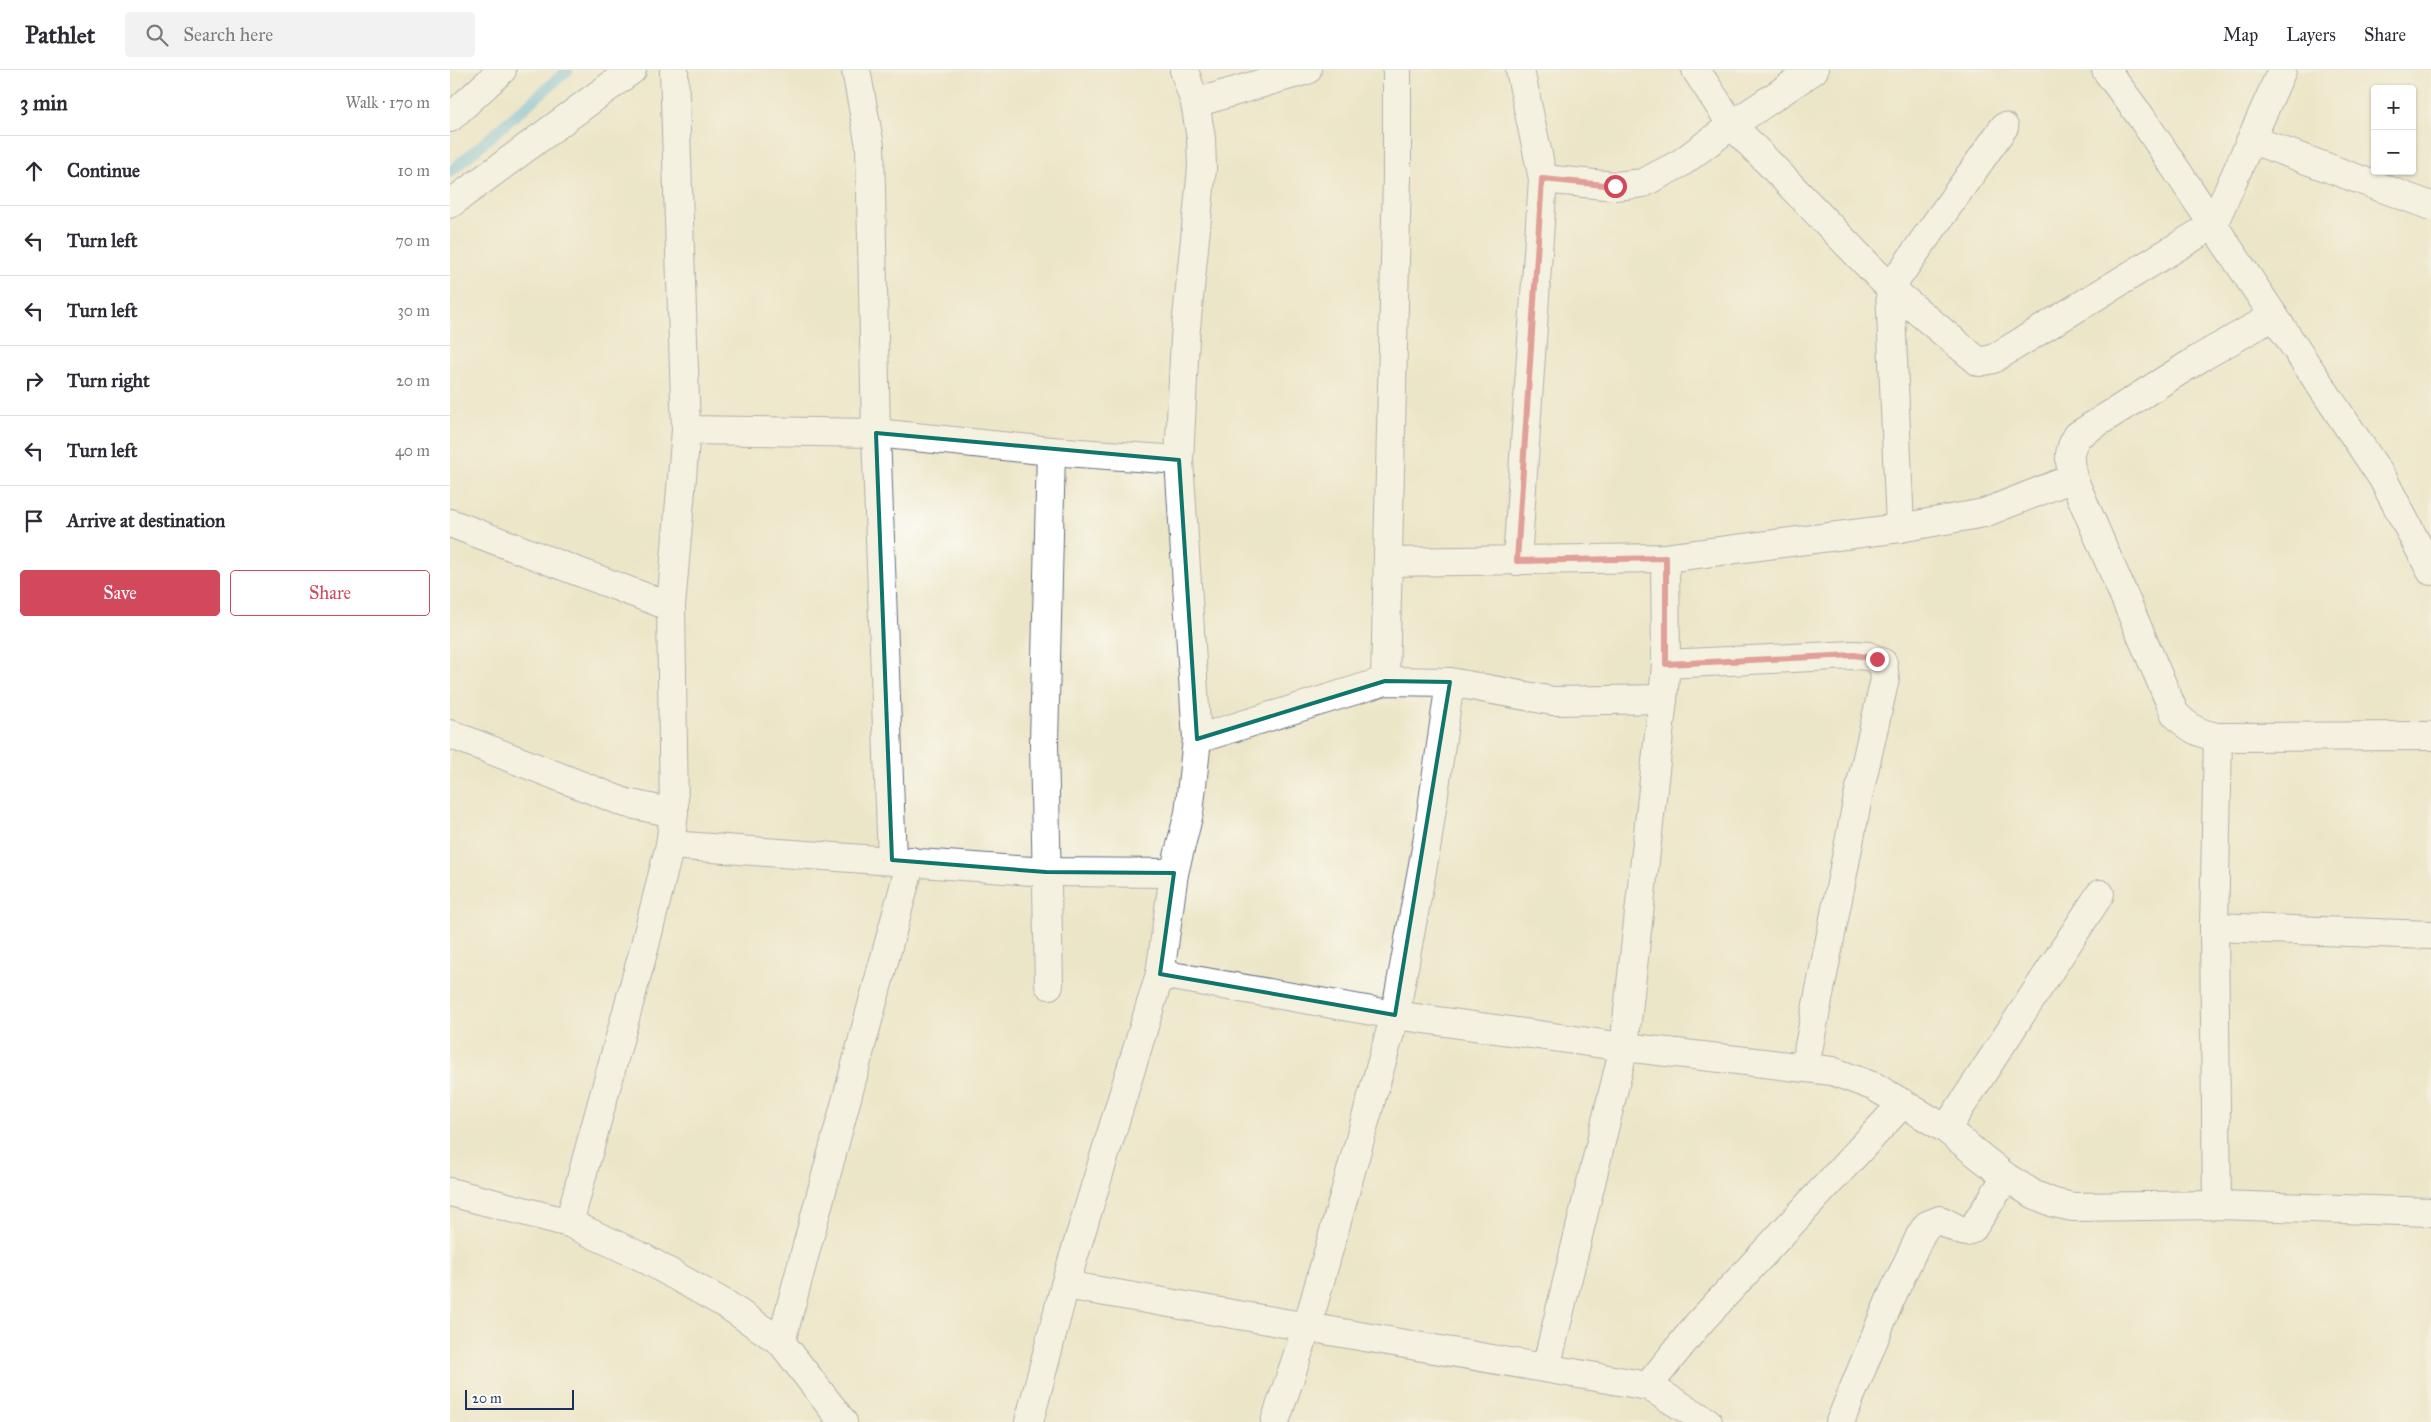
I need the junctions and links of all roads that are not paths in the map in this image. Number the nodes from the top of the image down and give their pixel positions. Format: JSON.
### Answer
{"nodes":[{"id":1,"x":502,"y":70,"type":"edge"},
{"id":2,"x":632,"y":70,"type":"edge"},
{"id":3,"x":674,"y":70,"type":"edge"},
{"id":4,"x":856,"y":70,"type":"edge"},
{"id":5,"x":1184,"y":70,"type":"edge"},
{"id":6,"x":1308,"y":70,"type":"edge"},
{"id":7,"x":1397,"y":70,"type":"edge"},
{"id":8,"x":1520,"y":70,"type":"edge"},
{"id":9,"x":1696,"y":70,"type":"edge"},
{"id":10,"x":1814,"y":70,"type":"edge"},
{"id":11,"x":2106,"y":70,"type":"edge"},
{"id":12,"x":2282,"y":70,"type":"edge"},
{"id":13,"x":1195,"y":104,"type":"junction"},
{"id":14,"x":450,"y":118,"type":"edge"},
{"id":15,"x":1732,"y":125,"type":"junction"},
{"id":16,"x":2004,"y":126,"type":"dead end"},
{"id":17,"x":2252,"y":140,"type":"junction"},
{"id":18,"x":1542,"y":179,"type":"junction"},
{"id":19,"x":450,"y":204,"type":"edge"},
{"id":20,"x":2431,"y":206,"type":"edge"},
{"id":21,"x":2213,"y":225,"type":"junction"},
{"id":22,"x":1890,"y":288,"type":"junction"},
{"id":23,"x":2274,"y":316,"type":"junction"},
{"id":24,"x":686,"y":430,"type":"junction"},
{"id":25,"x":876,"y":433,"type":"junction"},
{"id":26,"x":1051,"y":451,"type":"junction"},
{"id":27,"x":1179,"y":460,"type":"junction"},
{"id":28,"x":2073,"y":478,"type":"junction"},
{"id":29,"x":450,"y":523,"type":"edge"},
{"id":30,"x":1900,"y":528,"type":"junction"},
{"id":31,"x":1666,"y":558,"type":"junction"},
{"id":32,"x":1517,"y":561,"type":"junction"},
{"id":33,"x":1388,"y":562,"type":"junction"},
{"id":34,"x":2431,"y":571,"type":"edge"},
{"id":35,"x":671,"y":606,"type":"junction"},
{"id":36,"x":1666,"y":664,"type":"junction"},
{"id":37,"x":1385,"y":681,"type":"junction"},
{"id":38,"x":1450,"y":682,"type":"junction"},
{"id":39,"x":1663,"y":699,"type":"junction"},
{"id":40,"x":450,"y":734,"type":"edge"},
{"id":41,"x":2431,"y":736,"type":"edge"},
{"id":42,"x":2218,"y":737,"type":"junction"},
{"id":43,"x":1197,"y":739,"type":"junction"},
{"id":44,"x":674,"y":813,"type":"junction"},
{"id":45,"x":670,"y":845,"type":"junction"},
{"id":46,"x":902,"y":861,"type":"junction"},
{"id":47,"x":1046,"y":872,"type":"junction"},
{"id":48,"x":1174,"y":873,"type":"junction"},
{"id":49,"x":2100,"y":894,"type":"dead end"},
{"id":50,"x":2214,"y":928,"type":"junction"},
{"id":51,"x":2431,"y":935,"type":"edge"},
{"id":52,"x":1160,"y":974,"type":"junction"},
{"id":53,"x":1049,"y":985,"type":"dead end"},
{"id":54,"x":1395,"y":1015,"type":"junction"},
{"id":55,"x":1624,"y":1047,"type":"junction"},
{"id":56,"x":1804,"y":1066,"type":"junction"},
{"id":57,"x":1903,"y":1103,"type":"junction"},
{"id":58,"x":1946,"y":1128,"type":"junction"},
{"id":59,"x":2006,"y":1177,"type":"junction"},
{"id":60,"x":450,"y":1192,"type":"edge"},
{"id":61,"x":2218,"y":1205,"type":"junction"},
{"id":62,"x":2431,"y":1212,"type":"edge"},
{"id":63,"x":569,"y":1223,"type":"junction"},
{"id":64,"x":1066,"y":1284,"type":"junction"},
{"id":65,"x":1307,"y":1327,"type":"junction"},
{"id":66,"x":781,"y":1342,"type":"junction"},
{"id":67,"x":1546,"y":1368,"type":"junction"},
{"id":68,"x":1648,"y":1386,"type":"junction"},
{"id":69,"x":843,"y":1422,"type":"edge"},
{"id":70,"x":1028,"y":1422,"type":"edge"},
{"id":71,"x":1275,"y":1422,"type":"edge"},
{"id":72,"x":1708,"y":1422,"type":"edge"},
{"id":73,"x":1840,"y":1422,"type":"edge"}],
"edges":[{"from":1,"to":14,"type":"street"},
{"from":2,"to":19,"type":"street"},
{"from":3,"to":24,"type":"street"},
{"from":4,"to":25,"type":"street"},
{"from":5,"to":13,"type":"street"},
{"from":6,"to":13,"type":"street"},
{"from":7,"to":33,"type":"street"},
{"from":8,"to":18,"type":"street"},
{"from":9,"to":15,"type":"street"},
{"from":10,"to":15,"type":"street"},
{"from":11,"to":21,"type":"street"},
{"from":12,"to":17,"type":"street"},
{"from":13,"to":27,"type":"street"},
{"from":15,"to":18,"type":"street"},
{"from":15,"to":22,"type":"street"},
{"from":16,"to":22,"type":"street"},
{"from":17,"to":20,"type":"street"},
{"from":17,"to":21,"type":"street"},
{"from":18,"to":32,"type":"street"},
{"from":21,"to":22,"type":"street"},
{"from":21,"to":23,"type":"street"},
{"from":22,"to":30,"type":"street"},
{"from":23,"to":28,"type":"street"},
{"from":23,"to":34,"type":"street"},
{"from":24,"to":25,"type":"street"},
{"from":24,"to":35,"type":"street"},
{"from":25,"to":26,"type":"street"},
{"from":25,"to":46,"type":"street"},
{"from":26,"to":27,"type":"street"},
{"from":26,"to":47,"type":"street"},
{"from":27,"to":43,"type":"street"},
{"from":28,"to":30,"type":"street"},
{"from":28,"to":42,"type":"street"},
{"from":29,"to":35,"type":"street"},
{"from":30,"to":31,"type":"street"},
{"from":31,"to":32,"type":"street"},
{"from":31,"to":36,"type":"street"},
{"from":32,"to":33,"type":"street"},
{"from":33,"to":37,"type":"street"},
{"from":35,"to":44,"type":"street"},
{"from":36,"to":39,"type":"street"},
{"from":36,"to":56,"type":"street"},
{"from":37,"to":38,"type":"street"},
{"from":37,"to":43,"type":"street"},
{"from":38,"to":39,"type":"street"},
{"from":38,"to":54,"type":"street"},
{"from":39,"to":55,"type":"street"},
{"from":40,"to":44,"type":"street"},
{"from":41,"to":42,"type":"street"},
{"from":42,"to":50,"type":"street"},
{"from":43,"to":48,"type":"street"},
{"from":44,"to":45,"type":"street"},
{"from":45,"to":46,"type":"street"},
{"from":45,"to":63,"type":"street"},
{"from":46,"to":47,"type":"street"},
{"from":46,"to":66,"type":"street"},
{"from":47,"to":48,"type":"street"},
{"from":47,"to":53,"type":"street"},
{"from":48,"to":52,"type":"street"},
{"from":49,"to":58,"type":"street"},
{"from":50,"to":51,"type":"street"},
{"from":50,"to":61,"type":"street"},
{"from":52,"to":54,"type":"street"},
{"from":52,"to":64,"type":"street"},
{"from":54,"to":55,"type":"street"},
{"from":54,"to":65,"type":"street"},
{"from":55,"to":56,"type":"street"},
{"from":55,"to":67,"type":"street"},
{"from":56,"to":57,"type":"street"},
{"from":57,"to":58,"type":"street"},
{"from":57,"to":68,"type":"street"},
{"from":58,"to":59,"type":"street"},
{"from":59,"to":61,"type":"street"},
{"from":59,"to":73,"type":"street"},
{"from":60,"to":63,"type":"street"},
{"from":61,"to":62,"type":"street"},
{"from":63,"to":66,"type":"street"},
{"from":64,"to":65,"type":"street"},
{"from":64,"to":70,"type":"street"},
{"from":65,"to":67,"type":"street"},
{"from":65,"to":71,"type":"street"},
{"from":66,"to":69,"type":"street"},
{"from":67,"to":68,"type":"street"},
{"from":68,"to":72,"type":"street"}]}
